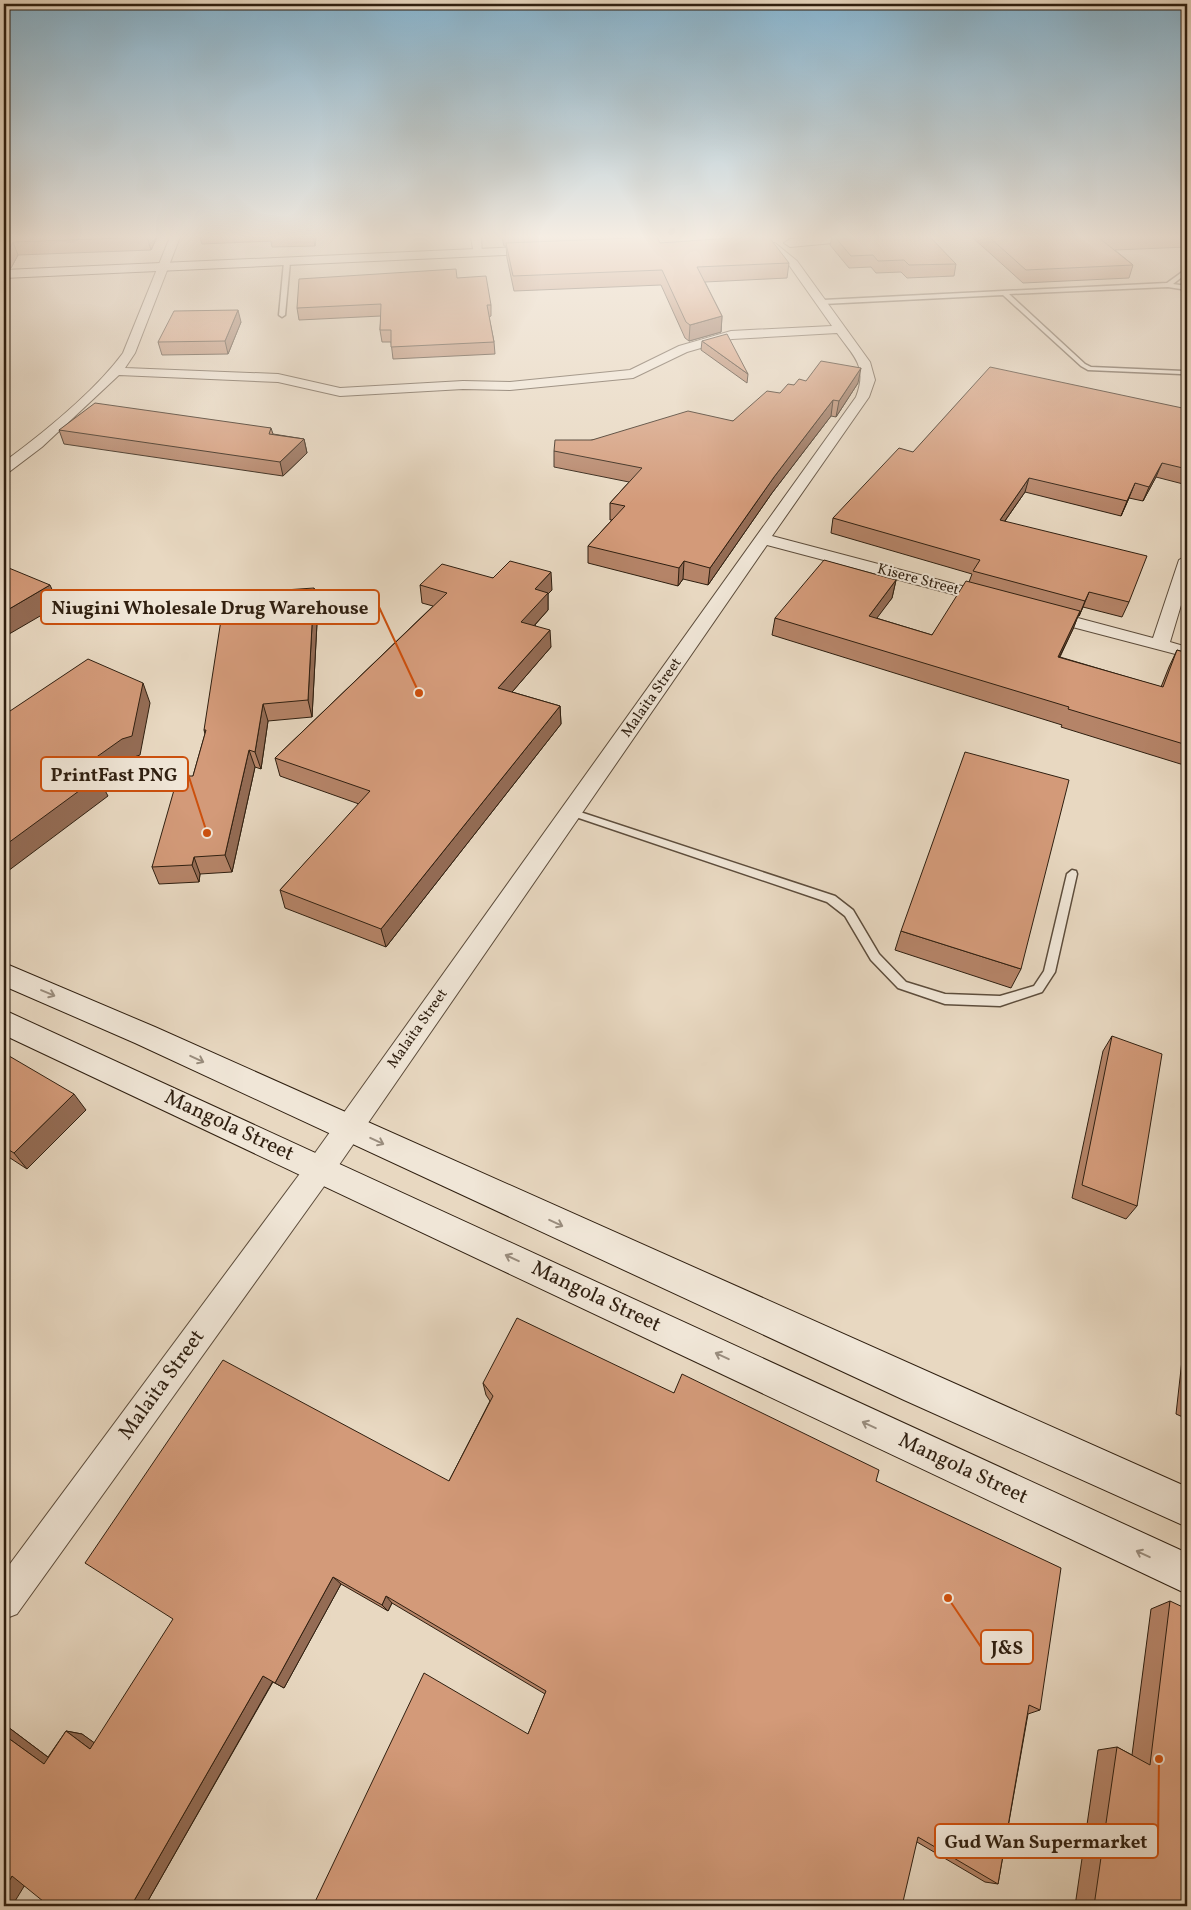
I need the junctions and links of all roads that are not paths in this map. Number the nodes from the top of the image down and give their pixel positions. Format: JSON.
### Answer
{"nodes":[{"id":1,"x":140,"y":326,"type":"edge"},
{"id":2,"x":840,"y":326,"type":"edge"},
{"id":3,"x":1040,"y":326,"type":"edge"},
{"id":4,"x":842,"y":329,"type":"junction"},
{"id":5,"x":116,"y":371,"type":"junction"},
{"id":6,"x":1181,"y":372,"type":"dead end"},
{"id":7,"x":4,"y":469,"type":"edge"},
{"id":8,"x":764,"y":539,"type":"junction"},
{"id":9,"x":1187,"y":560,"type":"edge"},
{"id":10,"x":1005,"y":603,"type":"edge"},
{"id":11,"x":1025,"y":608,"type":"edge"},
{"id":12,"x":1160,"y":644,"type":"junction"},
{"id":13,"x":1187,"y":652,"type":"edge"},
{"id":14,"x":571,"y":812,"type":"junction"},
{"id":15,"x":1072,"y":874,"type":"dead end"},
{"id":16,"x":4,"y":974,"type":"edge"},
{"id":17,"x":4,"y":1022,"type":"edge"},
{"id":18,"x":348,"y":1128,"type":"junction"},
{"id":19,"x":320,"y":1169,"type":"junction"},
{"id":20,"x":1187,"y":1507,"type":"edge"},
{"id":21,"x":1187,"y":1574,"type":"edge"},
{"id":22,"x":4,"y":1600,"type":"edge"}],
"edges":[{"from":1,"to":5,"type":"street"},
{"from":2,"to":4,"type":"street","name":"Malaita Street"},
{"from":3,"to":6,"type":"lane"},
{"from":4,"to":5,"type":"street"},
{"from":4,"to":8,"type":"street","name":"Malaita Street"},
{"from":5,"to":7,"type":"street"},
{"from":8,"to":10,"type":"street","name":"Kisere Street"},
{"from":8,"to":14,"type":"street","name":"Malaita Street"},
{"from":9,"to":12,"type":"street"},
{"from":11,"to":12,"type":"street"},
{"from":12,"to":13,"type":"street"},
{"from":14,"to":15,"type":"lane"},
{"from":14,"to":18,"type":"street","name":"Malaita Street"},
{"from":16,"to":18,"type":"main road","one_way":true},
{"from":17,"to":19,"type":"main road","name":"Mangola Street"},
{"from":18,"to":19,"type":"street","name":"Malaita Street"},
{"from":18,"to":20,"type":"main road","one_way":true},
{"from":21,"to":19,"type":"main road","name":"Mangola Street","one_way":true},
{"from":19,"to":22,"type":"street","name":"Malaita Street"}]}
